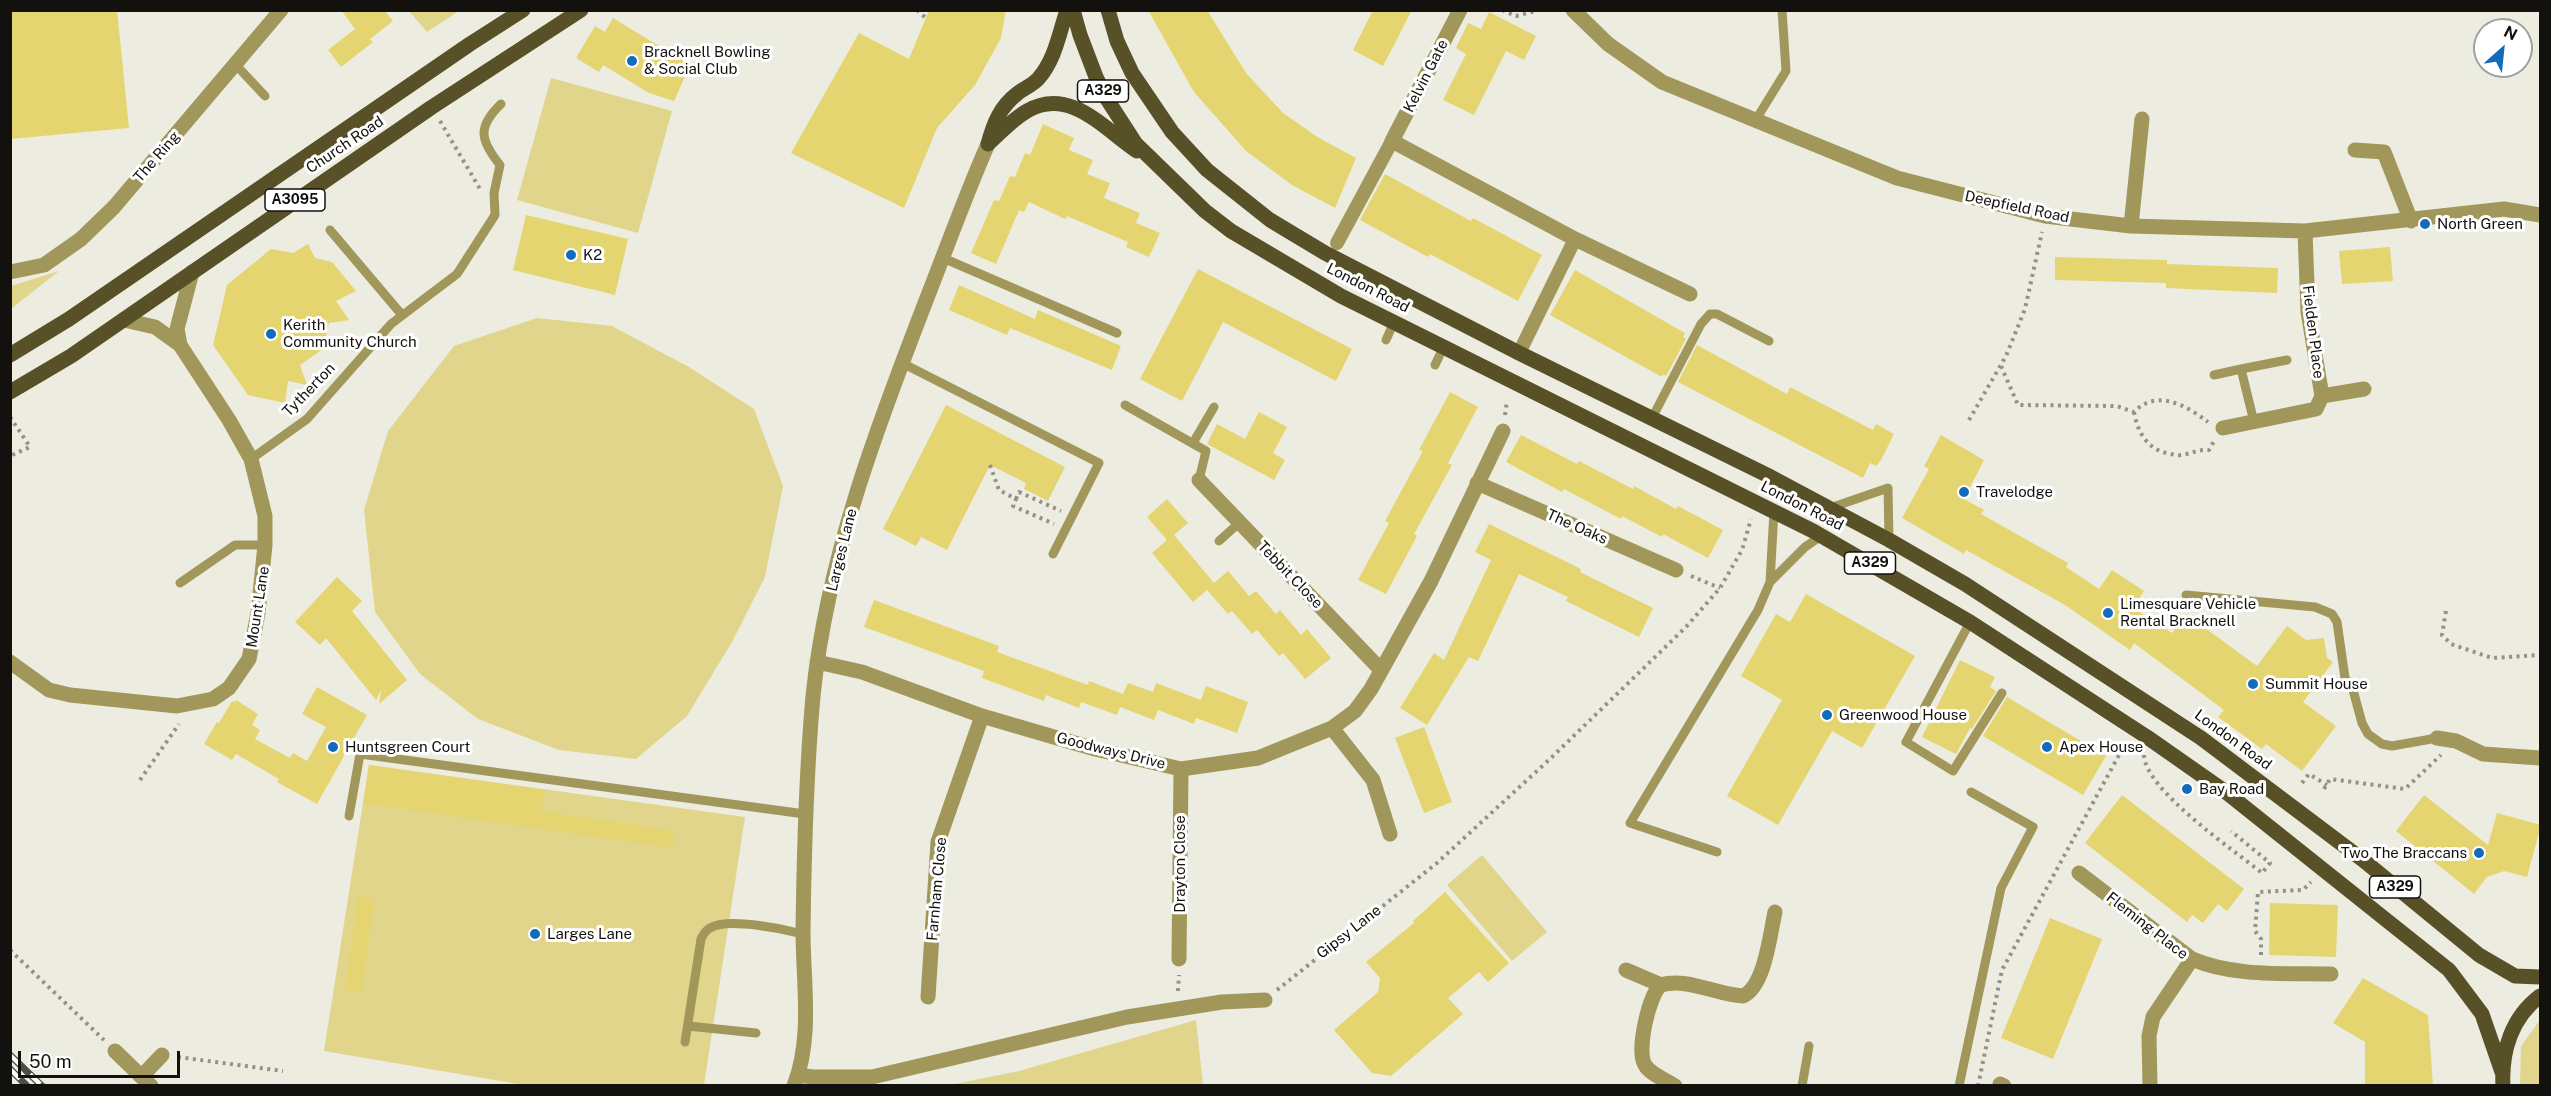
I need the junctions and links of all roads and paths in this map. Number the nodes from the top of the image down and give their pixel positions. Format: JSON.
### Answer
{"nodes":[{"id":1,"x":281,"y":10,"type":"edge"},
{"id":2,"x":523,"y":10,"type":"edge"},
{"id":3,"x":581,"y":10,"type":"edge"},
{"id":4,"x":917,"y":10,"type":"edge"},
{"id":5,"x":1066,"y":10,"type":"edge"},
{"id":6,"x":1073,"y":10,"type":"edge"},
{"id":7,"x":1108,"y":10,"type":"edge"},
{"id":8,"x":1460,"y":10,"type":"edge"},
{"id":9,"x":1502,"y":10,"type":"edge"},
{"id":10,"x":1539,"y":10,"type":"edge"},
{"id":11,"x":1573,"y":10,"type":"edge"},
{"id":12,"x":1782,"y":10,"type":"edge"},
{"id":13,"x":927,"y":19,"type":"dead end"},
{"id":14,"x":236,"y":65,"type":"junction"},
{"id":15,"x":265,"y":96,"type":"dead end"},
{"id":16,"x":501,"y":104,"type":"dead end"},
{"id":17,"x":432,"y":107,"type":"junction"},
{"id":18,"x":2142,"y":119,"type":"dead end"},
{"id":19,"x":1755,"y":121,"type":"junction"},
{"id":20,"x":1392,"y":141,"type":"junction"},
{"id":21,"x":988,"y":144,"type":"junction"},
{"id":22,"x":2355,"y":150,"type":"dead end"},
{"id":23,"x":1152,"y":162,"type":"junction"},
{"id":24,"x":495,"y":215,"type":"junction"},
{"id":25,"x":2541,"y":215,"type":"edge"},
{"id":26,"x":2044,"y":216,"type":"junction"},
{"id":27,"x":2410,"y":220,"type":"junction"},
{"id":28,"x":2131,"y":226,"type":"junction"},
{"id":29,"x":330,"y":230,"type":"dead end"},
{"id":30,"x":2305,"y":231,"type":"junction"},
{"id":31,"x":1575,"y":239,"type":"junction"},
{"id":32,"x":1337,"y":243,"type":"dead end"},
{"id":33,"x":943,"y":258,"type":"junction"},
{"id":34,"x":10,"y":272,"type":"edge"},
{"id":35,"x":192,"y":272,"type":"junction"},
{"id":36,"x":1690,"y":294,"type":"dead end"},
{"id":37,"x":402,"y":315,"type":"junction"},
{"id":38,"x":124,"y":320,"type":"junction"},
{"id":39,"x":1394,"y":322,"type":"junction"},
{"id":40,"x":1117,"y":333,"type":"dead end"},
{"id":41,"x":1386,"y":340,"type":"dead end"},
{"id":42,"x":1769,"y":341,"type":"dead end"},
{"id":43,"x":180,"y":345,"type":"junction"},
{"id":44,"x":1444,"y":346,"type":"junction"},
{"id":45,"x":1520,"y":353,"type":"junction"},
{"id":46,"x":10,"y":355,"type":"edge"},
{"id":47,"x":2287,"y":360,"type":"dead end"},
{"id":48,"x":902,"y":363,"type":"junction"},
{"id":49,"x":1435,"y":364,"type":"dead end"},
{"id":50,"x":2001,"y":366,"type":"junction"},
{"id":51,"x":2241,"y":369,"type":"junction"},
{"id":52,"x":2214,"y":375,"type":"dead end"},
{"id":53,"x":2364,"y":389,"type":"dead end"},
{"id":54,"x":10,"y":392,"type":"edge"},
{"id":55,"x":2322,"y":396,"type":"junction"},
{"id":56,"x":1125,"y":405,"type":"dead end"},
{"id":57,"x":1214,"y":407,"type":"dead end"},
{"id":58,"x":2134,"y":412,"type":"junction"},
{"id":59,"x":10,"y":417,"type":"edge"},
{"id":60,"x":1653,"y":418,"type":"junction"},
{"id":61,"x":1969,"y":420,"type":"dead end"},
{"id":62,"x":2254,"y":422,"type":"junction"},
{"id":63,"x":2223,"y":428,"type":"junction"},
{"id":64,"x":1503,"y":431,"type":"dead end"},
{"id":65,"x":1193,"y":443,"type":"junction"},
{"id":66,"x":10,"y":456,"type":"edge"},
{"id":67,"x":251,"y":459,"type":"junction"},
{"id":68,"x":990,"y":465,"type":"dead end"},
{"id":69,"x":1199,"y":480,"type":"joint"},
{"id":70,"x":1477,"y":483,"type":"junction"},
{"id":71,"x":1016,"y":499,"type":"junction"},
{"id":72,"x":1830,"y":508,"type":"junction"},
{"id":73,"x":1774,"y":512,"type":"junction"},
{"id":74,"x":1072,"y":516,"type":"junction"},
{"id":75,"x":1751,"y":519,"type":"dead end"},
{"id":76,"x":1239,"y":523,"type":"junction"},
{"id":77,"x":1065,"y":529,"type":"junction"},
{"id":78,"x":1821,"y":536,"type":"junction"},
{"id":79,"x":1889,"y":540,"type":"junction"},
{"id":80,"x":1219,"y":541,"type":"dead end"},
{"id":81,"x":265,"y":545,"type":"junction"},
{"id":82,"x":1053,"y":554,"type":"dead end"},
{"id":83,"x":1676,"y":570,"type":"joint"},
{"id":84,"x":1770,"y":582,"type":"junction"},
{"id":85,"x":180,"y":583,"type":"dead end"},
{"id":86,"x":1720,"y":588,"type":"junction"},
{"id":87,"x":2186,"y":595,"type":"dead end"},
{"id":88,"x":2446,"y":610,"type":"dead end"},
{"id":89,"x":1970,"y":622,"type":"junction"},
{"id":90,"x":2541,"y":655,"type":"edge"},
{"id":91,"x":10,"y":662,"type":"edge"},
{"id":92,"x":817,"y":662,"type":"junction"},
{"id":93,"x":1381,"y":670,"type":"junction"},
{"id":94,"x":2002,"y":693,"type":"dead end"},
{"id":95,"x":193,"y":705,"type":"junction"},
{"id":96,"x":982,"y":716,"type":"junction"},
{"id":97,"x":1332,"y":728,"type":"junction"},
{"id":98,"x":2437,"y":738,"type":"joint"},
{"id":99,"x":2127,"y":740,"type":"dead end"},
{"id":100,"x":2456,"y":741,"type":"junction"},
{"id":101,"x":2144,"y":752,"type":"dead end"},
{"id":102,"x":2541,"y":758,"type":"edge"},
{"id":103,"x":1181,"y":769,"type":"junction"},
{"id":104,"x":140,"y":780,"type":"dead end"},
{"id":105,"x":2302,"y":783,"type":"dead end"},
{"id":106,"x":1971,"y":792,"type":"dead end"},
{"id":107,"x":805,"y":814,"type":"junction"},
{"id":108,"x":350,"y":816,"type":"dead end"},
{"id":109,"x":2230,"y":831,"type":"dead end"},
{"id":110,"x":1390,"y":834,"type":"dead end"},
{"id":111,"x":1717,"y":852,"type":"dead end"},
{"id":112,"x":2079,"y":873,"type":"dead end"},
{"id":113,"x":2316,"y":878,"type":"dead end"},
{"id":114,"x":1775,"y":912,"type":"dead end"},
{"id":115,"x":803,"y":934,"type":"junction"},
{"id":116,"x":10,"y":950,"type":"edge"},
{"id":117,"x":1179,"y":959,"type":"joint"},
{"id":118,"x":2192,"y":959,"type":"junction"},
{"id":119,"x":1626,"y":970,"type":"dead end"},
{"id":120,"x":2260,"y":972,"type":"junction"},
{"id":121,"x":2331,"y":974,"type":"dead end"},
{"id":122,"x":2541,"y":977,"type":"edge"},
{"id":123,"x":1661,"y":985,"type":"junction"},
{"id":124,"x":2541,"y":996,"type":"edge"},
{"id":125,"x":928,"y":997,"type":"dead end"},
{"id":126,"x":1265,"y":1000,"type":"joint"},
{"id":127,"x":1178,"y":1009,"type":"junction"},
{"id":128,"x":688,"y":1026,"type":"junction"},
{"id":129,"x":756,"y":1033,"type":"dead end"},
{"id":130,"x":685,"y":1042,"type":"dead end"},
{"id":131,"x":1809,"y":1046,"type":"dead end"},
{"id":132,"x":115,"y":1051,"type":"joint"},
{"id":133,"x":162,"y":1055,"type":"joint"},
{"id":134,"x":283,"y":1071,"type":"dead end"},
{"id":135,"x":2502,"y":1079,"type":"edge"},
{"id":136,"x":796,"y":1080,"type":"edge"},
{"id":137,"x":146,"y":1081,"type":"edge"},
{"id":138,"x":1675,"y":1086,"type":"edge"},
{"id":139,"x":1802,"y":1086,"type":"edge"},
{"id":140,"x":1959,"y":1086,"type":"edge"},
{"id":141,"x":1978,"y":1086,"type":"edge"},
{"id":142,"x":2150,"y":1086,"type":"edge"}],
"edges":[{"from":1,"to":14,"type":"street","name":"The Ring"},
{"from":2,"to":46,"type":"main road","name":"Church Road","number":"A3095"},
{"from":3,"to":17,"type":"main road","name":"Church Road","number":"A3095"},
{"from":4,"to":13,"type":"path"},
{"from":5,"to":21,"type":"main road"},
{"from":6,"to":23,"type":"main road","name":"London Road","number":"A329"},
{"from":7,"to":45,"type":"main road","name":"London Road","number":"A329"},
{"from":8,"to":20,"type":"street","name":"Kelvin Gate"},
{"from":9,"to":10,"type":"path"},
{"from":11,"to":19,"type":"street","name":"Deepfield Road"},
{"from":12,"to":19,"type":"lane"},
{"from":14,"to":15,"type":"lane"},
{"from":14,"to":34,"type":"street","name":"The Ring"},
{"from":16,"to":24,"type":"lane"},
{"from":17,"to":24,"type":"path"},
{"from":17,"to":35,"type":"main road","name":"Church Road","number":"A3095"},
{"from":18,"to":28,"type":"street"},
{"from":19,"to":26,"type":"street","name":"Deepfield Road"},
{"from":20,"to":31,"type":"street"},
{"from":20,"to":32,"type":"street"},
{"from":21,"to":23,"type":"main road"},
{"from":21,"to":33,"type":"street","name":"Larges Lane"},
{"from":22,"to":27,"type":"street"},
{"from":23,"to":39,"type":"main road","name":"London Road","number":"A329"},
{"from":24,"to":37,"type":"lane","name":"Tytherton"},
{"from":25,"to":27,"type":"street","name":"Deepfield Road"},
{"from":26,"to":28,"type":"street","name":"Deepfield Road"},
{"from":26,"to":50,"type":"path"},
{"from":27,"to":30,"type":"street","name":"Deepfield Road"},
{"from":28,"to":30,"type":"street","name":"Deepfield Road"},
{"from":29,"to":37,"type":"lane"},
{"from":30,"to":55,"type":"street","name":"Fielden Place"},
{"from":31,"to":36,"type":"street"},
{"from":31,"to":45,"type":"street"},
{"from":33,"to":40,"type":"lane"},
{"from":33,"to":48,"type":"street","name":"Larges Lane"},
{"from":35,"to":38,"type":"main road","name":"Church Road","number":"A3095"},
{"from":35,"to":43,"type":"street"},
{"from":37,"to":67,"type":"lane","name":"Tytherton"},
{"from":38,"to":43,"type":"street","name":"Mount Lane"},
{"from":38,"to":54,"type":"main road","name":"Church Road","number":"A3095"},
{"from":39,"to":41,"type":"lane"},
{"from":39,"to":44,"type":"main road","name":"London Road","number":"A329"},
{"from":42,"to":60,"type":"lane"},
{"from":43,"to":67,"type":"street","name":"Mount Lane"},
{"from":44,"to":49,"type":"lane"},
{"from":44,"to":73,"type":"main road","name":"London Road","number":"A329"},
{"from":45,"to":60,"type":"main road","name":"London Road","number":"A329"},
{"from":47,"to":51,"type":"lane"},
{"from":48,"to":74,"type":"lane"},
{"from":48,"to":92,"type":"street","name":"Larges Lane"},
{"from":50,"to":58,"type":"path"},
{"from":50,"to":61,"type":"path"},
{"from":51,"to":52,"type":"lane"},
{"from":51,"to":62,"type":"lane"},
{"from":53,"to":55,"type":"street","name":"Fielden Place"},
{"from":55,"to":62,"type":"street","name":"Fielden Place"},
{"from":56,"to":65,"type":"lane"},
{"from":57,"to":65,"type":"lane"},
{"from":58,"to":63,"type":"path"},
{"from":58,"to":63,"type":"path"},
{"from":59,"to":66,"type":"path"},
{"from":60,"to":72,"type":"main road","name":"London Road","number":"A329"},
{"from":62,"to":63,"type":"street","name":"Fielden Place"},
{"from":64,"to":70,"type":"street"},
{"from":65,"to":69,"type":"lane"},
{"from":67,"to":81,"type":"street","name":"Mount Lane"},
{"from":68,"to":71,"type":"path"},
{"from":69,"to":76,"type":"street","name":"Tebbit Close"},
{"from":70,"to":83,"type":"street","name":"The Oaks"},
{"from":70,"to":93,"type":"street"},
{"from":71,"to":74,"type":"path"},
{"from":71,"to":77,"type":"path"},
{"from":72,"to":79,"type":"main road","name":"London Road","number":"A329"},
{"from":72,"to":79,"type":"lane"},
{"from":73,"to":78,"type":"main road","name":"London Road","number":"A329"},
{"from":73,"to":84,"type":"lane"},
{"from":74,"to":77,"type":"lane"},
{"from":75,"to":86,"type":"path","name":"Gipsy Lane"},
{"from":76,"to":80,"type":"lane"},
{"from":76,"to":93,"type":"street","name":"Tebbit Close"},
{"from":77,"to":82,"type":"lane"},
{"from":78,"to":84,"type":"lane"},
{"from":78,"to":89,"type":"main road","name":"London Road","number":"A329"},
{"from":79,"to":122,"type":"main road","name":"London Road","number":"A329"},
{"from":81,"to":85,"type":"lane"},
{"from":81,"to":95,"type":"street","name":"Mount Lane"},
{"from":83,"to":86,"type":"path"},
{"from":84,"to":111,"type":"lane"},
{"from":86,"to":126,"type":"path","name":"Gipsy Lane"},
{"from":87,"to":98,"type":"lane"},
{"from":88,"to":90,"type":"path"},
{"from":89,"to":94,"type":"lane"},
{"from":89,"to":135,"type":"main road","name":"London Road","number":"A329"},
{"from":91,"to":95,"type":"street","name":"Mount Lane"},
{"from":92,"to":96,"type":"street","name":"Goodways Drive"},
{"from":92,"to":107,"type":"street","name":"Larges Lane"},
{"from":93,"to":97,"type":"street","name":"Goodways Drive"},
{"from":95,"to":104,"type":"path"},
{"from":96,"to":103,"type":"street","name":"Goodways Drive"},
{"from":96,"to":125,"type":"street","name":"Farnham Close"},
{"from":97,"to":103,"type":"street","name":"Goodways Drive"},
{"from":97,"to":110,"type":"street"},
{"from":98,"to":100,"type":"street"},
{"from":99,"to":141,"type":"path"},
{"from":100,"to":102,"type":"street"},
{"from":100,"to":105,"type":"path"},
{"from":101,"to":109,"type":"path"},
{"from":103,"to":117,"type":"street","name":"Drayton Close"},
{"from":106,"to":140,"type":"lane"},
{"from":107,"to":108,"type":"lane"},
{"from":107,"to":115,"type":"street","name":"Larges Lane"},
{"from":112,"to":118,"type":"street","name":"Fleming Place"},
{"from":113,"to":120,"type":"path"},
{"from":114,"to":123,"type":"street"},
{"from":115,"to":128,"type":"lane"},
{"from":115,"to":136,"type":"street","name":"Larges Lane"},
{"from":116,"to":132,"type":"path"},
{"from":117,"to":127,"type":"path"},
{"from":118,"to":120,"type":"street"},
{"from":118,"to":142,"type":"street","name":"Fleming Place"},
{"from":119,"to":123,"type":"street"},
{"from":120,"to":121,"type":"street"},
{"from":123,"to":138,"type":"street"},
{"from":124,"to":135,"type":"main road","number":"A329"},
{"from":126,"to":127,"type":"street"},
{"from":127,"to":136,"type":"street"},
{"from":128,"to":129,"type":"lane"},
{"from":128,"to":130,"type":"lane"},
{"from":131,"to":139,"type":"lane"},
{"from":132,"to":137,"type":"street"},
{"from":133,"to":134,"type":"path"},
{"from":133,"to":137,"type":"street"}]}
